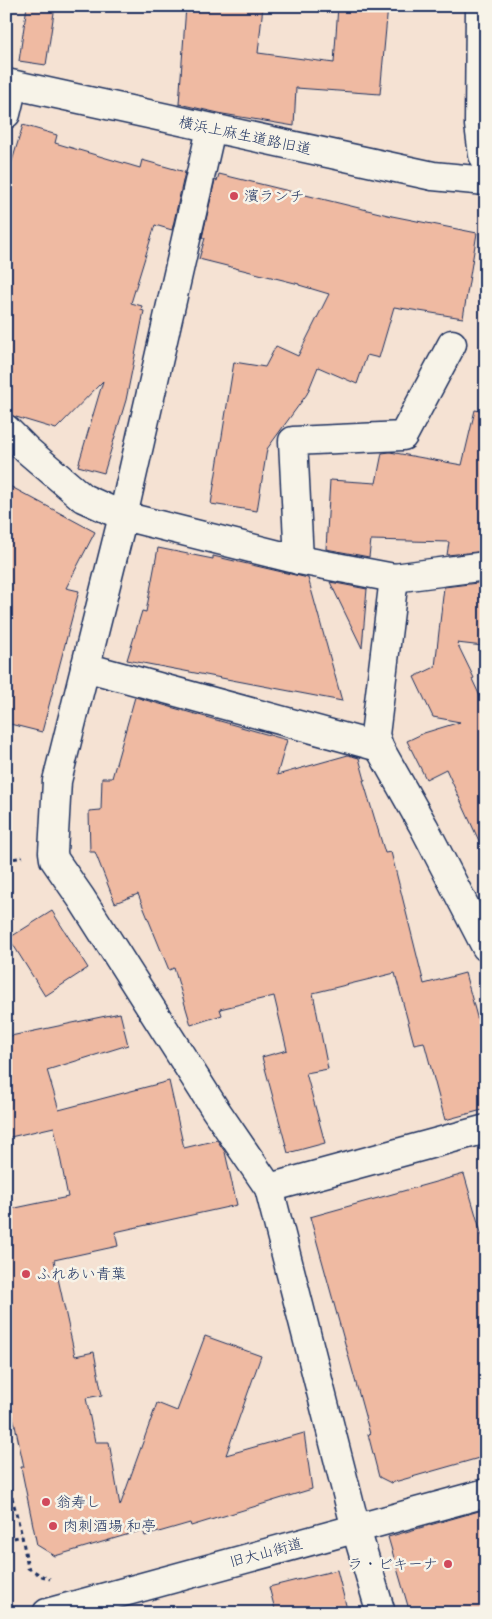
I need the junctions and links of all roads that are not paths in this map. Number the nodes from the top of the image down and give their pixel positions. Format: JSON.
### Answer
{"nodes":[{"id":1,"x":480,"y":6,"type":"edge"},
{"id":2,"x":10,"y":84,"type":"edge"},
{"id":3,"x":6,"y":114,"type":"edge"},
{"id":4,"x":211,"y":129,"type":"junction"},
{"id":5,"x":486,"y":160,"type":"edge"},
{"id":6,"x":486,"y":181,"type":"edge"},
{"id":7,"x":452,"y":344,"type":"dead end"},
{"id":8,"x":6,"y":429,"type":"edge"},
{"id":9,"x":122,"y":516,"type":"junction"},
{"id":10,"x":299,"y":560,"type":"junction"},
{"id":11,"x":486,"y":566,"type":"edge"},
{"id":12,"x":394,"y":578,"type":"junction"},
{"id":13,"x":85,"y":667,"type":"junction"},
{"id":14,"x":379,"y":747,"type":"junction"},
{"id":15,"x":486,"y":947,"type":"edge"},
{"id":16,"x":486,"y":1129,"type":"edge"},
{"id":17,"x":269,"y":1188,"type":"junction"},
{"id":18,"x":486,"y":1493,"type":"edge"},
{"id":19,"x":356,"y":1529,"type":"junction"},
{"id":20,"x":47,"y":1613,"type":"edge"},
{"id":21,"x":381,"y":1613,"type":"edge"}],
"edges":[{"from":1,"to":5,"type":"street"},
{"from":2,"to":3,"type":"street"},
{"from":2,"to":4,"type":"street","name":"横浜上麻生道路旧道"},
{"from":4,"to":6,"type":"street","name":"横浜上麻生道路旧道"},
{"from":4,"to":9,"type":"street"},
{"from":7,"to":10,"type":"street"},
{"from":8,"to":9,"type":"street"},
{"from":9,"to":10,"type":"street"},
{"from":9,"to":13,"type":"street"},
{"from":10,"to":12,"type":"street"},
{"from":11,"to":12,"type":"street"},
{"from":12,"to":14,"type":"street"},
{"from":13,"to":14,"type":"street"},
{"from":13,"to":17,"type":"street"},
{"from":14,"to":15,"type":"street"},
{"from":16,"to":17,"type":"street"},
{"from":17,"to":19,"type":"street"},
{"from":18,"to":19,"type":"street","name":"旧大山街道"},
{"from":19,"to":20,"type":"street","name":"旧大山街道"},
{"from":19,"to":21,"type":"street"}]}
